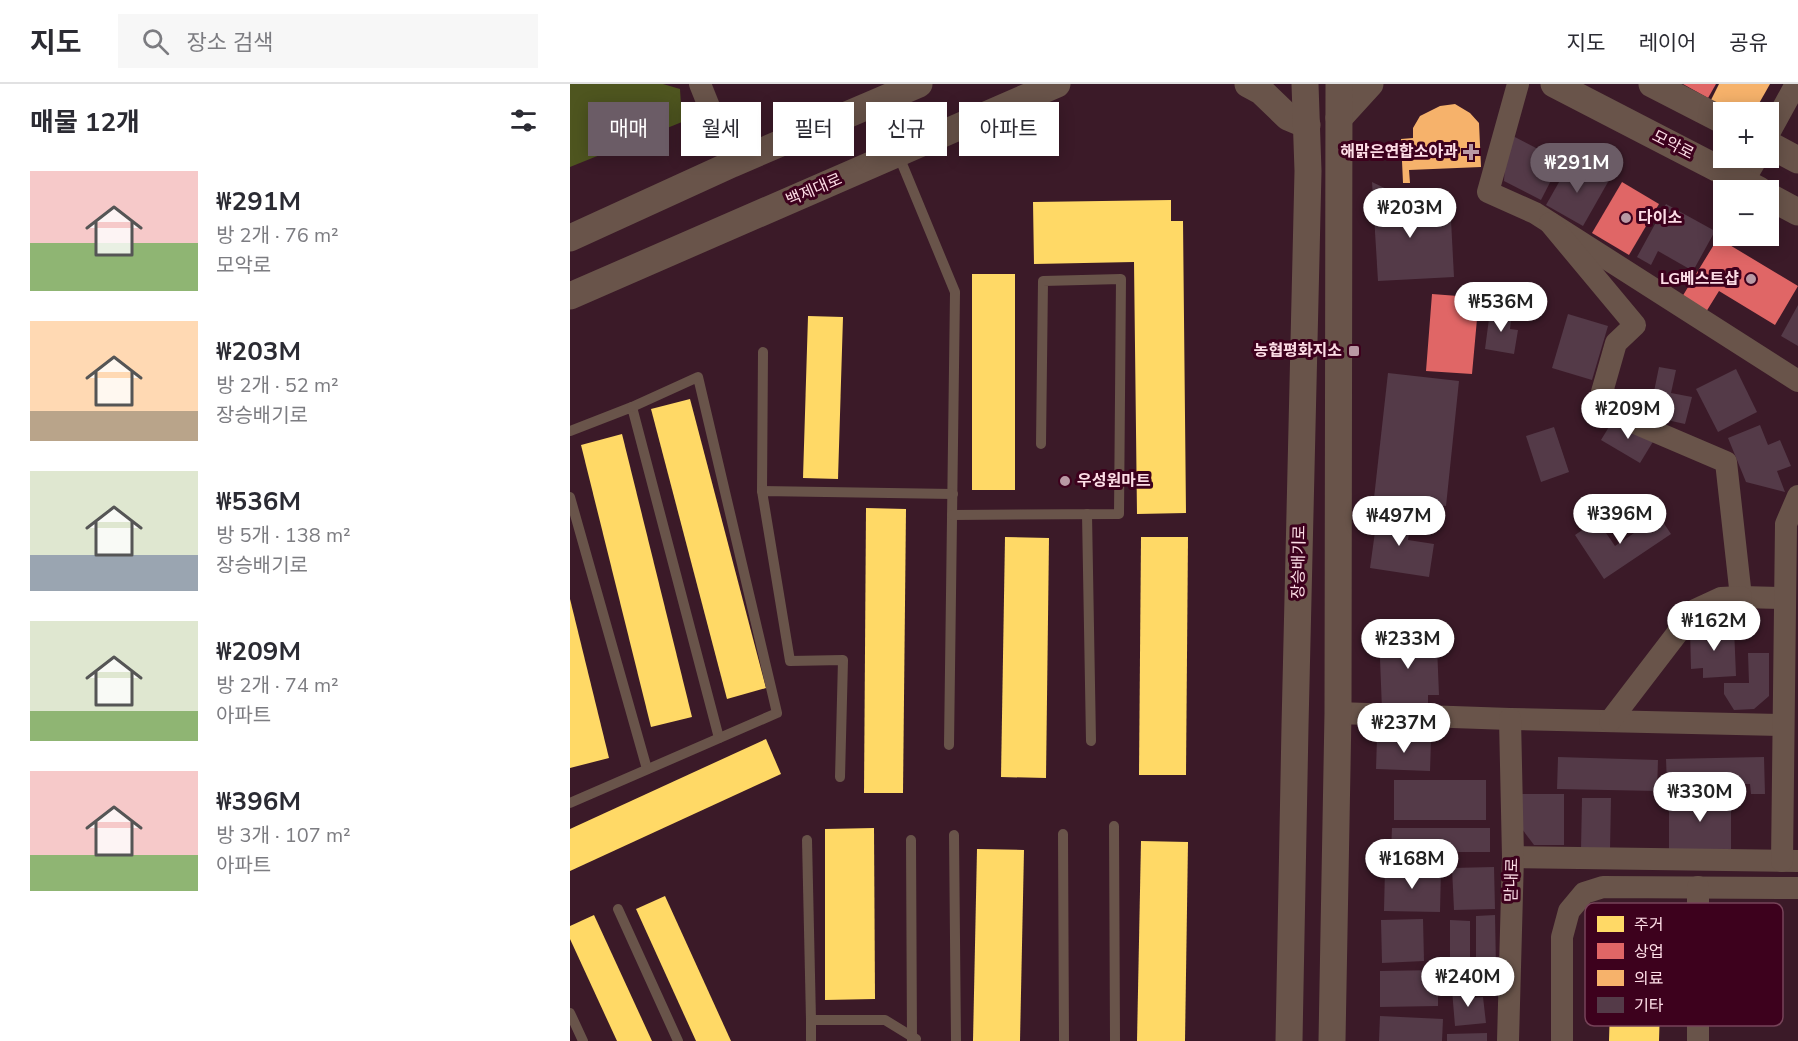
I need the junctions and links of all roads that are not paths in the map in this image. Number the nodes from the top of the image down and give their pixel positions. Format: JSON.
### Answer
{"nodes":[{"id":1,"x":700,"y":84,"type":"edge"},
{"id":2,"x":1057,"y":84,"type":"edge"},
{"id":3,"x":1248,"y":84,"type":"edge"},
{"id":4,"x":1305,"y":84,"type":"edge"},
{"id":5,"x":1339,"y":84,"type":"edge"},
{"id":6,"x":1370,"y":84,"type":"edge"},
{"id":7,"x":1518,"y":84,"type":"edge"},
{"id":8,"x":1554,"y":84,"type":"edge"},
{"id":9,"x":1652,"y":84,"type":"edge"},
{"id":10,"x":1796,"y":84,"type":"edge"},
{"id":11,"x":912,"y":86,"type":"edge"},
{"id":12,"x":1713,"y":115,"type":"edge"},
{"id":13,"x":1779,"y":115,"type":"edge"},
{"id":14,"x":1339,"y":118,"type":"junction"},
{"id":15,"x":1307,"y":125,"type":"junction"},
{"id":16,"x":947,"y":132,"type":"edge"},
{"id":17,"x":1779,"y":150,"type":"edge"},
{"id":18,"x":892,"y":156,"type":"edge"},
{"id":19,"x":898,"y":156,"type":"edge"},
{"id":20,"x":1798,"y":160,"type":"edge"},
{"id":21,"x":732,"y":164,"type":"junction"},
{"id":22,"x":1739,"y":180,"type":"edge"},
{"id":23,"x":1779,"y":202,"type":"edge"},
{"id":24,"x":1798,"y":212,"type":"edge"},
{"id":25,"x":1550,"y":223,"type":"junction"},
{"id":26,"x":570,"y":238,"type":"edge"},
{"id":27,"x":570,"y":296,"type":"edge"},
{"id":28,"x":763,"y":352,"type":"dead end"},
{"id":29,"x":1798,"y":381,"type":"edge"},
{"id":30,"x":632,"y":407,"type":"junction"},
{"id":31,"x":570,"y":431,"type":"edge"},
{"id":32,"x":1041,"y":444,"type":"dead end"},
{"id":33,"x":762,"y":491,"type":"junction"},
{"id":34,"x":952,"y":494,"type":"junction"},
{"id":35,"x":570,"y":496,"type":"edge"},
{"id":36,"x":1798,"y":496,"type":"edge"},
{"id":37,"x":1088,"y":514,"type":"junction"},
{"id":38,"x":952,"y":515,"type":"junction"},
{"id":39,"x":1792,"y":528,"type":"edge"},
{"id":40,"x":1741,"y":597,"type":"junction"},
{"id":41,"x":1785,"y":598,"type":"junction"},
{"id":42,"x":1338,"y":713,"type":"junction"},
{"id":43,"x":1510,"y":719,"type":"junction"},
{"id":44,"x":1610,"y":721,"type":"junction"},
{"id":45,"x":1783,"y":725,"type":"junction"},
{"id":46,"x":719,"y":738,"type":"junction"},
{"id":47,"x":1091,"y":741,"type":"dead end"},
{"id":48,"x":949,"y":745,"type":"dead end"},
{"id":49,"x":646,"y":770,"type":"junction"},
{"id":50,"x":840,"y":777,"type":"dead end"},
{"id":51,"x":570,"y":802,"type":"edge"},
{"id":52,"x":1114,"y":826,"type":"dead end"},
{"id":53,"x":1063,"y":834,"type":"dead end"},
{"id":54,"x":954,"y":835,"type":"dead end"},
{"id":55,"x":807,"y":840,"type":"dead end"},
{"id":56,"x":911,"y":840,"type":"dead end"},
{"id":57,"x":1513,"y":857,"type":"junction"},
{"id":58,"x":1790,"y":861,"type":"edge"},
{"id":59,"x":1698,"y":887,"type":"junction"},
{"id":60,"x":1798,"y":888,"type":"edge"},
{"id":61,"x":1698,"y":903,"type":"edge"},
{"id":62,"x":618,"y":909,"type":"dead end"},
{"id":63,"x":570,"y":1013,"type":"edge"},
{"id":64,"x":811,"y":1020,"type":"junction"},
{"id":65,"x":914,"y":1040,"type":"edge"},
{"id":66,"x":583,"y":1041,"type":"edge"},
{"id":67,"x":678,"y":1041,"type":"edge"},
{"id":68,"x":811,"y":1041,"type":"edge"},
{"id":69,"x":956,"y":1041,"type":"edge"},
{"id":70,"x":1064,"y":1041,"type":"edge"},
{"id":71,"x":1115,"y":1041,"type":"edge"},
{"id":72,"x":1289,"y":1041,"type":"edge"},
{"id":73,"x":1332,"y":1041,"type":"edge"},
{"id":74,"x":1508,"y":1041,"type":"edge"},
{"id":75,"x":1562,"y":1041,"type":"edge"}],
"edges":[{"from":1,"to":21,"type":"street"},
{"from":2,"to":16,"type":"street","name":"백제대로"},
{"from":3,"to":15,"type":"street"},
{"from":4,"to":15,"type":"street","name":"장승배기로"},
{"from":5,"to":14,"type":"street"},
{"from":6,"to":14,"type":"street"},
{"from":7,"to":25,"type":"street"},
{"from":8,"to":22,"type":"street","name":"모악로"},
{"from":9,"to":12,"type":"street"},
{"from":10,"to":13,"type":"street"},
{"from":11,"to":21,"type":"street"},
{"from":14,"to":42,"type":"street"},
{"from":15,"to":72,"type":"street","name":"장승배기로"},
{"from":17,"to":20,"type":"street"},
{"from":18,"to":27,"type":"street","name":"백제대로"},
{"from":19,"to":34,"type":"lane"},
{"from":21,"to":26,"type":"street"},
{"from":23,"to":24,"type":"street"},
{"from":25,"to":29,"type":"street"},
{"from":25,"to":40,"type":"street"},
{"from":28,"to":33,"type":"lane"},
{"from":30,"to":31,"type":"lane"},
{"from":30,"to":46,"type":"lane"},
{"from":30,"to":46,"type":"lane"},
{"from":32,"to":37,"type":"lane"},
{"from":33,"to":34,"type":"lane"},
{"from":33,"to":50,"type":"lane"},
{"from":34,"to":38,"type":"lane"},
{"from":35,"to":49,"type":"lane"},
{"from":36,"to":39,"type":"street"},
{"from":37,"to":38,"type":"lane"},
{"from":37,"to":47,"type":"lane"},
{"from":38,"to":48,"type":"lane"},
{"from":39,"to":41,"type":"street"},
{"from":40,"to":41,"type":"street"},
{"from":40,"to":44,"type":"street"},
{"from":41,"to":45,"type":"street"},
{"from":42,"to":43,"type":"street"},
{"from":42,"to":73,"type":"street"},
{"from":43,"to":44,"type":"street"},
{"from":43,"to":57,"type":"street","name":"맏내로"},
{"from":44,"to":45,"type":"street"},
{"from":45,"to":58,"type":"street"},
{"from":46,"to":49,"type":"lane"},
{"from":49,"to":51,"type":"lane"},
{"from":52,"to":71,"type":"lane"},
{"from":53,"to":70,"type":"lane"},
{"from":54,"to":69,"type":"lane"},
{"from":55,"to":64,"type":"lane"},
{"from":56,"to":65,"type":"lane"},
{"from":57,"to":58,"type":"street"},
{"from":57,"to":74,"type":"street","name":"맏내로"},
{"from":59,"to":60,"type":"street"},
{"from":59,"to":61,"type":"street"},
{"from":59,"to":75,"type":"street"},
{"from":62,"to":67,"type":"lane"},
{"from":63,"to":66,"type":"lane"},
{"from":64,"to":65,"type":"lane"},
{"from":64,"to":68,"type":"lane"}]}
